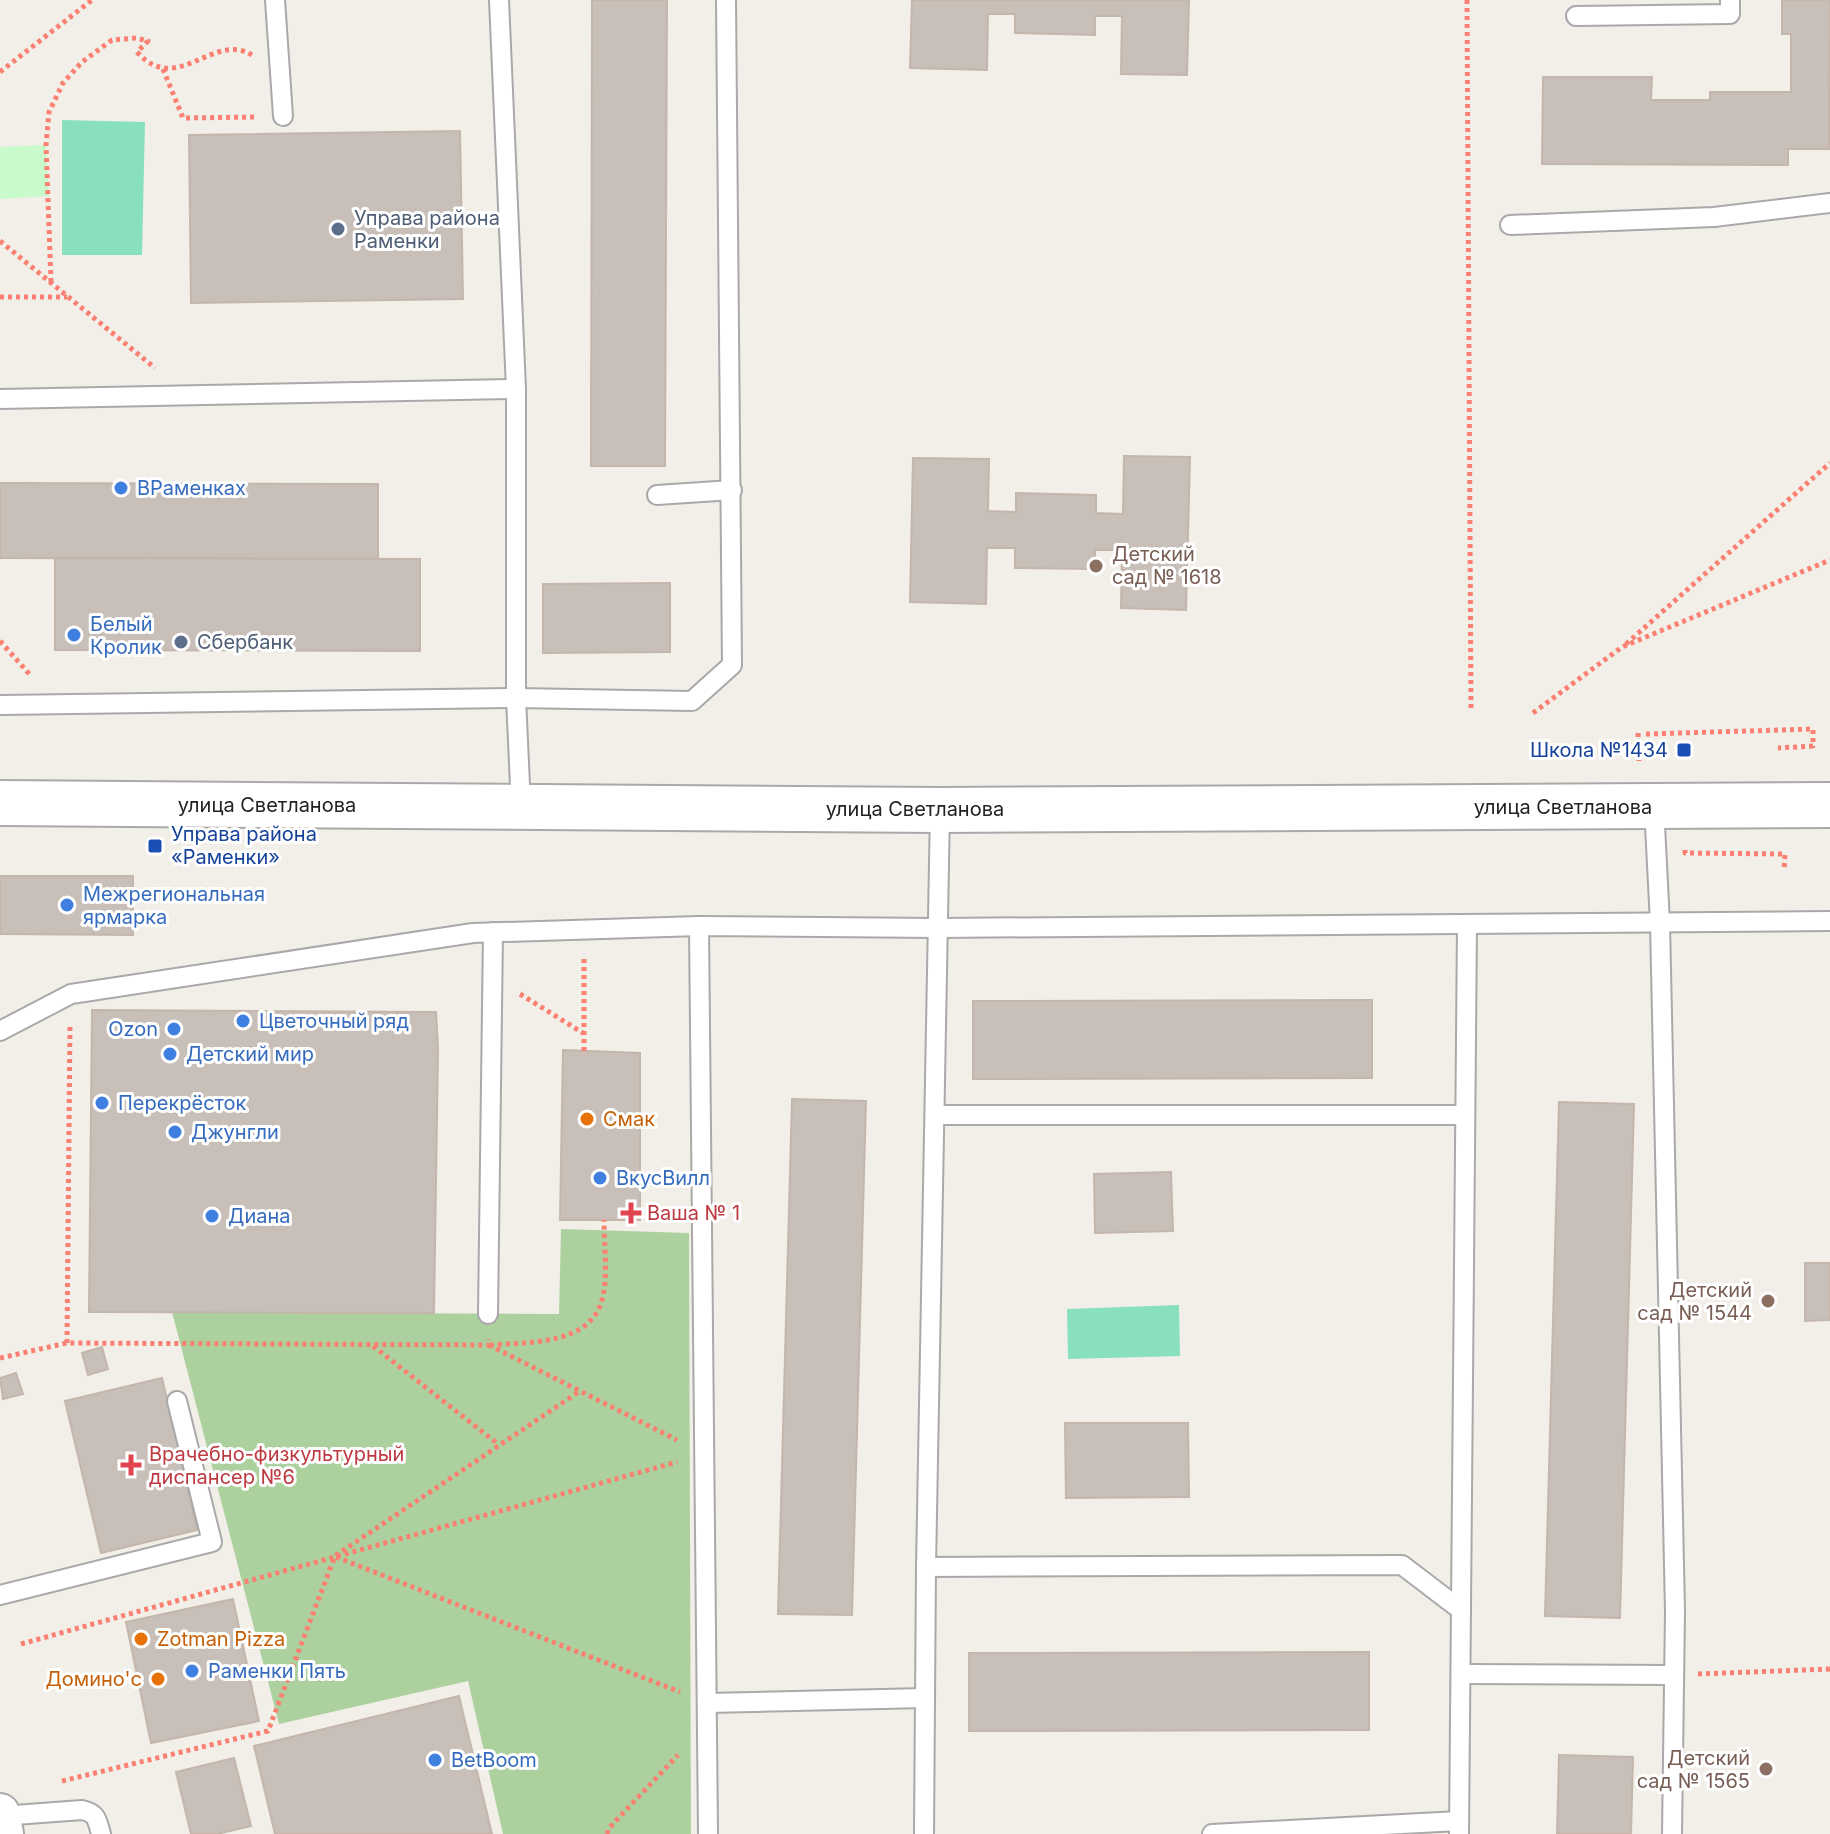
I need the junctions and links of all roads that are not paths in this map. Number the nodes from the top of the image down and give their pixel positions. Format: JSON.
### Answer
{"nodes":[{"id":1,"x":275,"y":0,"type":"edge"},
{"id":2,"x":499,"y":0,"type":"edge"},
{"id":3,"x":726,"y":0,"type":"edge"},
{"id":4,"x":1730,"y":0,"type":"edge"},
{"id":5,"x":1576,"y":16,"type":"dead end"},
{"id":6,"x":283,"y":116,"type":"road end"},
{"id":7,"x":1830,"y":203,"type":"edge"},
{"id":8,"x":1510,"y":225,"type":"dead end"},
{"id":9,"x":516,"y":389,"type":"junction"},
{"id":10,"x":0,"y":399,"type":"edge"},
{"id":11,"x":732,"y":490,"type":"junction"},
{"id":12,"x":657,"y":495,"type":"dead end"},
{"id":13,"x":516,"y":698,"type":"junction"},
{"id":14,"x":0,"y":705,"type":"edge"},
{"id":15,"x":0,"y":803,"type":"edge"},
{"id":16,"x":1830,"y":805,"type":"edge"},
{"id":17,"x":1654,"y":806,"type":"junction"},
{"id":18,"x":521,"y":807,"type":"junction"},
{"id":19,"x":940,"y":810,"type":"junction"},
{"id":20,"x":1830,"y":921,"type":"edge"},
{"id":21,"x":1660,"y":923,"type":"junction"},
{"id":22,"x":1467,"y":924,"type":"junction"},
{"id":23,"x":699,"y":926,"type":"junction"},
{"id":24,"x":938,"y":928,"type":"junction"},
{"id":25,"x":493,"y":932,"type":"junction"},
{"id":26,"x":0,"y":1031,"type":"edge"},
{"id":27,"x":935,"y":1115,"type":"junction"},
{"id":28,"x":1465,"y":1115,"type":"junction"},
{"id":29,"x":488,"y":1314,"type":"road end"},
{"id":30,"x":177,"y":1401,"type":"dead end"},
{"id":31,"x":926,"y":1567,"type":"junction"},
{"id":32,"x":0,"y":1595,"type":"edge"},
{"id":33,"x":1461,"y":1610,"type":"junction"},
{"id":34,"x":1461,"y":1674,"type":"junction"},
{"id":35,"x":1673,"y":1675,"type":"junction"},
{"id":36,"x":925,"y":1698,"type":"junction"},
{"id":37,"x":708,"y":1703,"type":"junction"},
{"id":38,"x":0,"y":1814,"type":"edge"},
{"id":39,"x":1459,"y":1828,"type":"edge"},
{"id":40,"x":4,"y":1834,"type":"edge"},
{"id":41,"x":101,"y":1834,"type":"edge"},
{"id":42,"x":708,"y":1834,"type":"edge"},
{"id":43,"x":924,"y":1834,"type":"edge"},
{"id":44,"x":1212,"y":1834,"type":"edge"},
{"id":45,"x":1672,"y":1834,"type":"edge"}],
"edges":[{"from":1,"to":6,"type":"lane"},
{"from":2,"to":9,"type":"lane"},
{"from":3,"to":11,"type":"lane"},
{"from":4,"to":5,"type":"lane"},
{"from":7,"to":8,"type":"lane"},
{"from":9,"to":10,"type":"lane"},
{"from":9,"to":13,"type":"lane"},
{"from":11,"to":12,"type":"lane"},
{"from":11,"to":13,"type":"lane"},
{"from":13,"to":14,"type":"lane"},
{"from":13,"to":18,"type":"lane"},
{"from":15,"to":18,"type":"street","name":"улица Светланова"},
{"from":16,"to":17,"type":"street","name":"улица Светланова"},
{"from":17,"to":19,"type":"street","name":"улица Светланова"},
{"from":17,"to":21,"type":"lane"},
{"from":18,"to":19,"type":"street","name":"улица Светланова"},
{"from":19,"to":24,"type":"lane"},
{"from":20,"to":21,"type":"lane"},
{"from":21,"to":22,"type":"lane"},
{"from":21,"to":35,"type":"lane"},
{"from":22,"to":24,"type":"lane"},
{"from":22,"to":28,"type":"lane"},
{"from":23,"to":24,"type":"lane"},
{"from":23,"to":25,"type":"lane"},
{"from":23,"to":37,"type":"lane"},
{"from":24,"to":27,"type":"lane"},
{"from":25,"to":26,"type":"lane"},
{"from":25,"to":29,"type":"lane"},
{"from":27,"to":28,"type":"lane"},
{"from":27,"to":31,"type":"lane"},
{"from":28,"to":33,"type":"lane"},
{"from":30,"to":32,"type":"lane"},
{"from":31,"to":33,"type":"lane"},
{"from":31,"to":36,"type":"lane"},
{"from":33,"to":34,"type":"lane"},
{"from":34,"to":35,"type":"lane"},
{"from":34,"to":39,"type":"lane"},
{"from":35,"to":45,"type":"lane"},
{"from":36,"to":37,"type":"lane"},
{"from":36,"to":43,"type":"lane"},
{"from":37,"to":42,"type":"lane"},
{"from":38,"to":40,"type":"street"},
{"from":38,"to":41,"type":"lane"},
{"from":39,"to":44,"type":"lane"}]}
